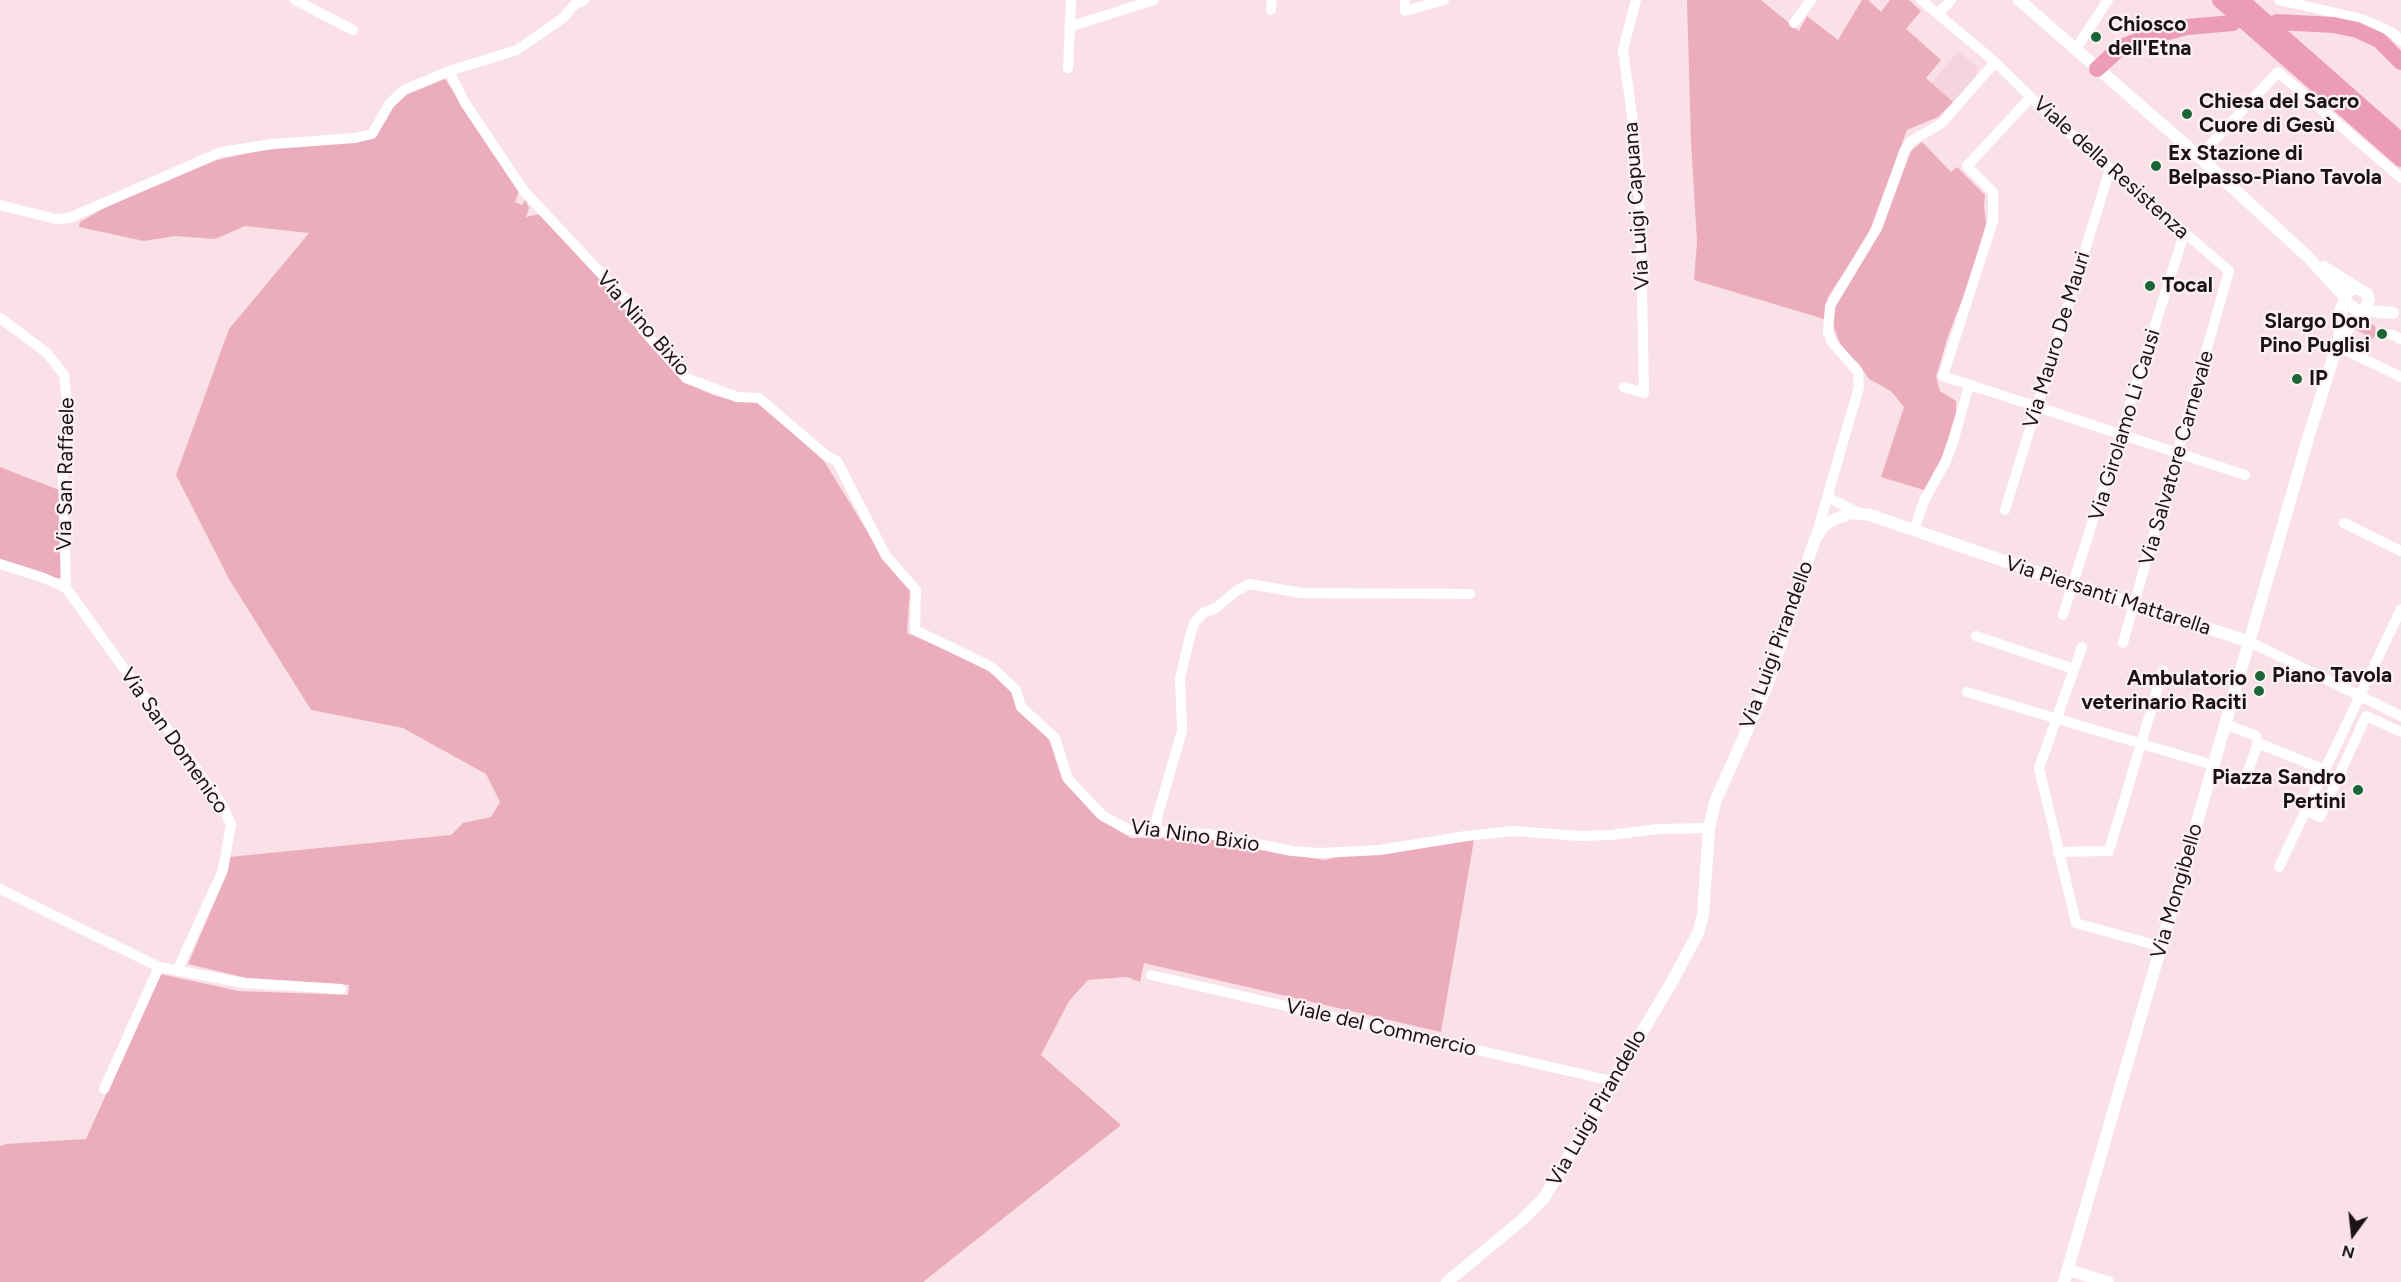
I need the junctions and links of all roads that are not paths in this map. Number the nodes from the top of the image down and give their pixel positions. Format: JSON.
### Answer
{"nodes":[{"id":1,"x":295,"y":0,"type":"edge"},
{"id":2,"x":1071,"y":0,"type":"edge"},
{"id":3,"x":1154,"y":0,"type":"edge"},
{"id":4,"x":1444,"y":0,"type":"edge"},
{"id":5,"x":1636,"y":0,"type":"edge"},
{"id":6,"x":1811,"y":0,"type":"edge"},
{"id":7,"x":1921,"y":0,"type":"edge"},
{"id":8,"x":1951,"y":0,"type":"edge"},
{"id":9,"x":2019,"y":0,"type":"edge"},
{"id":10,"x":2108,"y":0,"type":"edge"},
{"id":11,"x":2220,"y":0,"type":"edge"},
{"id":12,"x":2241,"y":0,"type":"edge"},
{"id":13,"x":2279,"y":0,"type":"edge"},
{"id":14,"x":576,"y":2,"type":"edge"},
{"id":15,"x":1405,"y":5,"type":"edge"},
{"id":16,"x":1938,"y":15,"type":"junction"},
{"id":17,"x":2277,"y":22,"type":"dead end"},
{"id":18,"x":1794,"y":23,"type":"dead end"},
{"id":19,"x":2234,"y":23,"type":"dead end"},
{"id":20,"x":1070,"y":27,"type":"junction"},
{"id":21,"x":2397,"y":29,"type":"edge"},
{"id":22,"x":353,"y":30,"type":"dead end"},
{"id":23,"x":2401,"y":41,"type":"edge"},
{"id":24,"x":2075,"y":50,"type":"junction"},
{"id":25,"x":1995,"y":62,"type":"junction"},
{"id":26,"x":2401,"y":62,"type":"edge"},
{"id":27,"x":1068,"y":69,"type":"dead end"},
{"id":28,"x":2097,"y":69,"type":"junction"},
{"id":29,"x":449,"y":71,"type":"junction"},
{"id":30,"x":2031,"y":97,"type":"junction"},
{"id":31,"x":2401,"y":141,"type":"edge"},
{"id":32,"x":2199,"y":157,"type":"junction"},
{"id":33,"x":2401,"y":159,"type":"edge"},
{"id":34,"x":2110,"y":169,"type":"junction"},
{"id":35,"x":2401,"y":178,"type":"edge"},
{"id":36,"x":0,"y":205,"type":"edge"},
{"id":37,"x":2184,"y":234,"type":"junction"},
{"id":38,"x":2308,"y":257,"type":"junction"},
{"id":39,"x":2229,"y":271,"type":"joint"},
{"id":40,"x":2362,"y":291,"type":"junction"},
{"id":41,"x":2344,"y":298,"type":"junction"},
{"id":42,"x":2364,"y":310,"type":"junction"},
{"id":43,"x":2397,"y":315,"type":"edge"},
{"id":44,"x":0,"y":318,"type":"edge"},
{"id":45,"x":2390,"y":334,"type":"dead end"},
{"id":46,"x":2401,"y":339,"type":"edge"},
{"id":47,"x":2338,"y":343,"type":"junction"},
{"id":48,"x":2401,"y":377,"type":"edge"},
{"id":49,"x":1969,"y":385,"type":"junction"},
{"id":50,"x":1624,"y":387,"type":"dead end"},
{"id":51,"x":2037,"y":407,"type":"junction"},
{"id":52,"x":2122,"y":435,"type":"junction"},
{"id":53,"x":2179,"y":453,"type":"junction"},
{"id":54,"x":2245,"y":475,"type":"dead end"},
{"id":55,"x":1827,"y":497,"type":"junction"},
{"id":56,"x":2005,"y":510,"type":"dead end"},
{"id":57,"x":1859,"y":513,"type":"junction"},
{"id":58,"x":2344,"y":523,"type":"dead end"},
{"id":59,"x":1914,"y":530,"type":"junction"},
{"id":60,"x":1815,"y":539,"type":"junction"},
{"id":61,"x":2401,"y":551,"type":"edge"},
{"id":62,"x":0,"y":564,"type":"edge"},
{"id":63,"x":2074,"y":585,"type":"junction"},
{"id":64,"x":66,"y":588,"type":"junction"},
{"id":65,"x":1470,"y":594,"type":"dead end"},
{"id":66,"x":2135,"y":605,"type":"junction"},
{"id":67,"x":2401,"y":609,"type":"edge"},
{"id":68,"x":2063,"y":615,"type":"dead end"},
{"id":69,"x":1976,"y":636,"type":"dead end"},
{"id":70,"x":2250,"y":642,"type":"junction"},
{"id":71,"x":2123,"y":643,"type":"dead end"},
{"id":72,"x":2082,"y":647,"type":"dead end"},
{"id":73,"x":2074,"y":669,"type":"junction"},
{"id":74,"x":2163,"y":670,"type":"dead end"},
{"id":75,"x":1967,"y":692,"type":"dead end"},
{"id":76,"x":2360,"y":697,"type":"junction"},
{"id":77,"x":2401,"y":716,"type":"edge"},
{"id":78,"x":2056,"y":718,"type":"junction"},
{"id":79,"x":2225,"y":724,"type":"junction"},
{"id":80,"x":2401,"y":732,"type":"edge"},
{"id":81,"x":2141,"y":743,"type":"junction"},
{"id":82,"x":2258,"y":743,"type":"junction"},
{"id":83,"x":2212,"y":768,"type":"junction"},
{"id":84,"x":2325,"y":770,"type":"junction"},
{"id":85,"x":2305,"y":810,"type":"junction"},
{"id":86,"x":1709,"y":828,"type":"junction"},
{"id":87,"x":1157,"y":831,"type":"junction"},
{"id":88,"x":2058,"y":852,"type":"junction"},
{"id":89,"x":2279,"y":867,"type":"dead end"},
{"id":90,"x":0,"y":889,"type":"edge"},
{"id":91,"x":2162,"y":947,"type":"junction"},
{"id":92,"x":159,"y":967,"type":"junction"},
{"id":93,"x":177,"y":971,"type":"junction"},
{"id":94,"x":1151,"y":975,"type":"dead end"},
{"id":95,"x":341,"y":989,"type":"dead end"},
{"id":96,"x":1612,"y":1081,"type":"junction"},
{"id":97,"x":104,"y":1089,"type":"dead end"},
{"id":98,"x":2066,"y":1276,"type":"edge"},
{"id":99,"x":1447,"y":1282,"type":"edge"},
{"id":100,"x":2108,"y":1282,"type":"edge"}],
"edges":[{"from":1,"to":22,"type":"street"},
{"from":2,"to":20,"type":"street"},
{"from":3,"to":20,"type":"street"},
{"from":4,"to":15,"type":"street"},
{"from":5,"to":50,"type":"street","name":"Via Luigi Capuana"},
{"from":6,"to":18,"type":"street"},
{"from":7,"to":16,"type":"street","name":"Viale della Resistenza"},
{"from":8,"to":16,"type":"street"},
{"from":9,"to":24,"type":"street"},
{"from":10,"to":24,"type":"street"},
{"from":11,"to":33,"type":"main road"},
{"from":12,"to":31,"type":"main road"},
{"from":13,"to":21,"type":"street"},
{"from":14,"to":29,"type":"street"},
{"from":16,"to":25,"type":"street","name":"Viale della Resistenza"},
{"from":17,"to":26,"type":"main road"},
{"from":19,"to":28,"type":"main road"},
{"from":20,"to":27,"type":"street"},
{"from":21,"to":23,"type":"street"},
{"from":24,"to":28,"type":"street"},
{"from":25,"to":30,"type":"street","name":"Viale della Resistenza"},
{"from":25,"to":55,"type":"street","name":"Via Luigi Pirandello"},
{"from":28,"to":32,"type":"street"},
{"from":29,"to":36,"type":"street"},
{"from":29,"to":87,"type":"street","name":"Via Nino Bixio"},
{"from":30,"to":34,"type":"street","name":"Viale della Resistenza"},
{"from":30,"to":49,"type":"street"},
{"from":32,"to":35,"type":"street"},
{"from":32,"to":38,"type":"street"},
{"from":34,"to":37,"type":"street","name":"Viale della Resistenza"},
{"from":34,"to":51,"type":"street","name":"Via Mauro De Mauri"},
{"from":37,"to":39,"type":"street","name":"Viale della Resistenza"},
{"from":37,"to":52,"type":"street","name":"Via Girolamo Li Causi"},
{"from":38,"to":40,"type":"street"},
{"from":38,"to":41,"type":"street"},
{"from":39,"to":53,"type":"street","name":"Via Salvatore Carnevale"},
{"from":40,"to":41,"type":"street"},
{"from":40,"to":42,"type":"street"},
{"from":40,"to":43,"type":"street"},
{"from":41,"to":42,"type":"street"},
{"from":41,"to":47,"type":"street"},
{"from":42,"to":43,"type":"street"},
{"from":42,"to":47,"type":"street"},
{"from":44,"to":64,"type":"street","name":"Via San Raffaele"},
{"from":45,"to":46,"type":"street"},
{"from":47,"to":48,"type":"street"},
{"from":47,"to":70,"type":"street","name":"Via Mongibello"},
{"from":49,"to":51,"type":"street"},
{"from":49,"to":59,"type":"street"},
{"from":51,"to":52,"type":"street"},
{"from":51,"to":56,"type":"street","name":"Via Mauro De Mauri"},
{"from":52,"to":53,"type":"street"},
{"from":52,"to":63,"type":"street","name":"Via Girolamo Li Causi"},
{"from":53,"to":54,"type":"street"},
{"from":53,"to":66,"type":"street","name":"Via Salvatore Carnevale"},
{"from":55,"to":57,"type":"street"},
{"from":55,"to":60,"type":"street","name":"Via Luigi Pirandello"},
{"from":57,"to":59,"type":"street","name":"Via Piersanti Mattarella"},
{"from":57,"to":60,"type":"street"},
{"from":58,"to":61,"type":"street"},
{"from":59,"to":63,"type":"street","name":"Via Piersanti Mattarella"},
{"from":60,"to":86,"type":"street","name":"Via Luigi Pirandello"},
{"from":62,"to":64,"type":"street"},
{"from":63,"to":66,"type":"street","name":"Via Piersanti Mattarella"},
{"from":63,"to":68,"type":"street","name":"Via Girolamo Li Causi"},
{"from":64,"to":93,"type":"street","name":"Via San Domenico"},
{"from":65,"to":87,"type":"street"},
{"from":66,"to":70,"type":"street","name":"Via Piersanti Mattarella"},
{"from":66,"to":71,"type":"street","name":"Via Salvatore Carnevale"},
{"from":67,"to":76,"type":"street"},
{"from":69,"to":73,"type":"street"},
{"from":70,"to":76,"type":"street","name":"Via Piersanti Mattarella"},
{"from":70,"to":79,"type":"street","name":"Via Mongibello"},
{"from":72,"to":73,"type":"street"},
{"from":73,"to":78,"type":"street"},
{"from":74,"to":81,"type":"street"},
{"from":75,"to":78,"type":"street"},
{"from":76,"to":77,"type":"street","name":"Via Piersanti Mattarella"},
{"from":76,"to":84,"type":"street"},
{"from":78,"to":81,"type":"street"},
{"from":78,"to":88,"type":"street"},
{"from":79,"to":82,"type":"street"},
{"from":79,"to":83,"type":"street","name":"Via Mongibello"},
{"from":80,"to":85,"type":"street"},
{"from":81,"to":83,"type":"street"},
{"from":81,"to":88,"type":"street"},
{"from":82,"to":83,"type":"street"},
{"from":82,"to":84,"type":"street"},
{"from":83,"to":91,"type":"street","name":"Via Mongibello"},
{"from":84,"to":85,"type":"street"},
{"from":85,"to":89,"type":"street"},
{"from":86,"to":87,"type":"street","name":"Via Nino Bixio"},
{"from":86,"to":96,"type":"street","name":"Via Luigi Pirandello"},
{"from":88,"to":91,"type":"street"},
{"from":90,"to":92,"type":"street"},
{"from":91,"to":98,"type":"street","name":"Via Mongibello"},
{"from":92,"to":93,"type":"street"},
{"from":92,"to":97,"type":"street"},
{"from":93,"to":95,"type":"street"},
{"from":94,"to":96,"type":"street","name":"Viale del Commercio"},
{"from":96,"to":99,"type":"street","name":"Via Luigi Pirandello"},
{"from":98,"to":100,"type":"street"}]}
